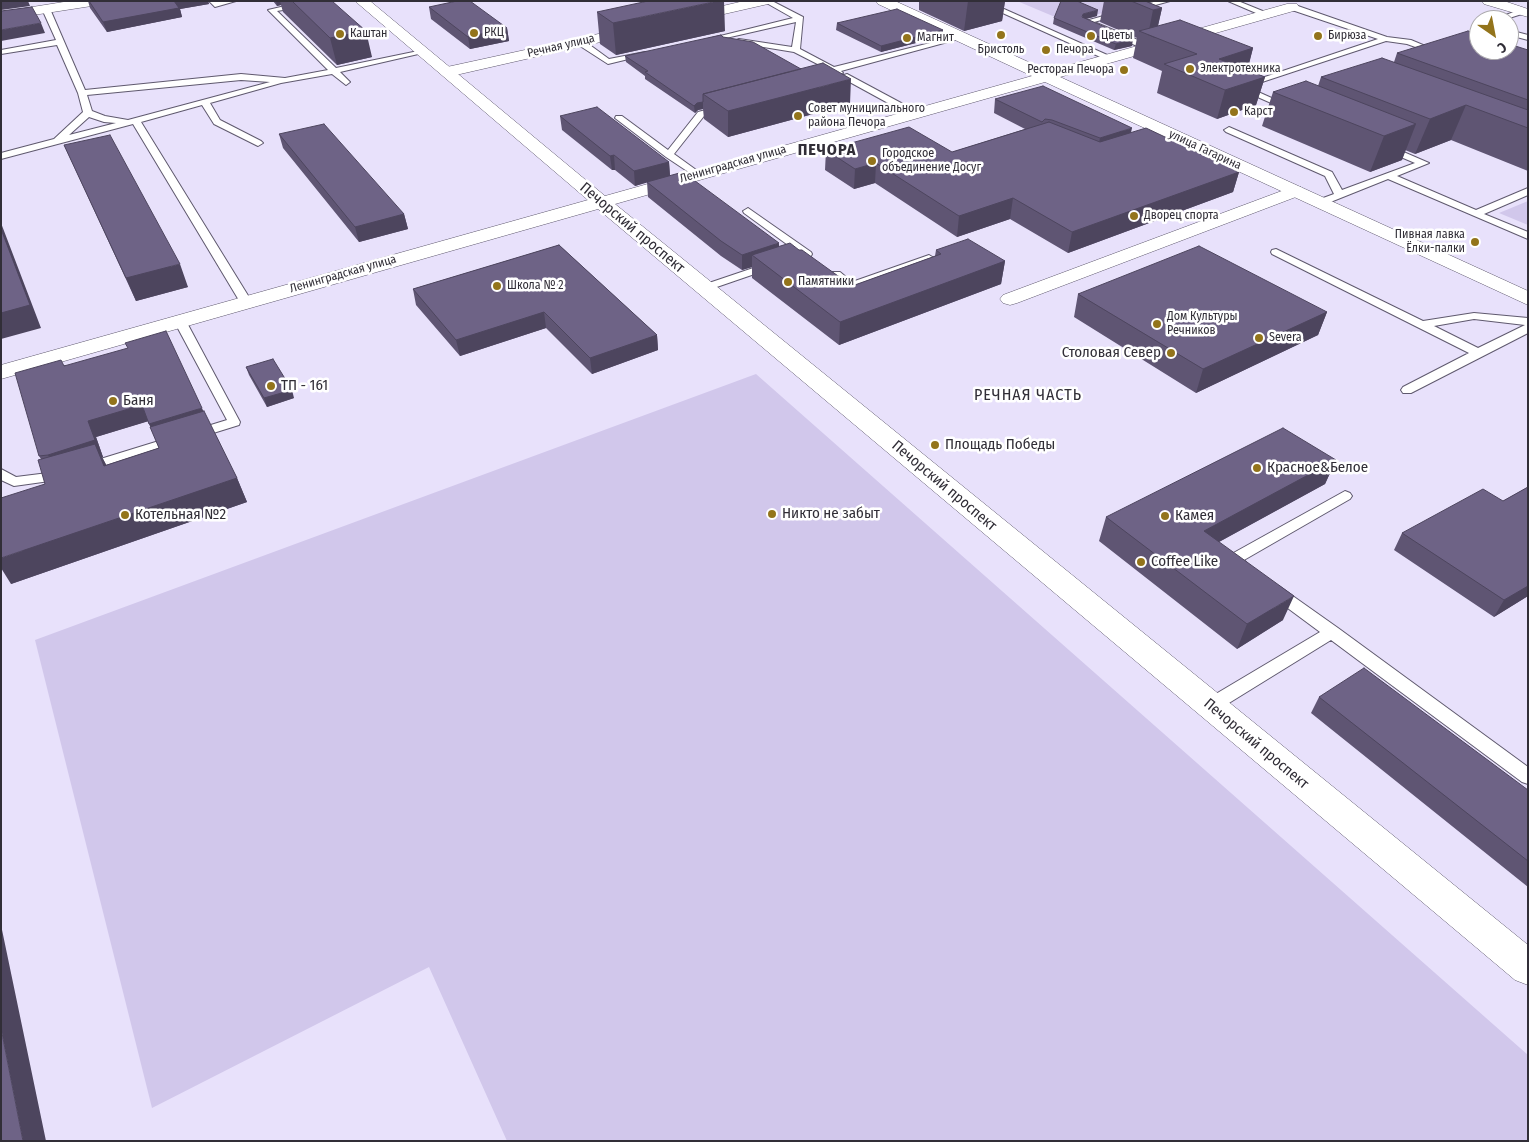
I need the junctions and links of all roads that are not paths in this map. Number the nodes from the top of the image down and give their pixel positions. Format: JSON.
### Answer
{"nodes":[{"id":1,"x":98,"y":1,"type":"edge"},
{"id":2,"x":212,"y":1,"type":"edge"},
{"id":3,"x":233,"y":1,"type":"edge"},
{"id":4,"x":295,"y":1,"type":"edge"},
{"id":5,"x":362,"y":1,"type":"edge"},
{"id":6,"x":764,"y":1,"type":"edge"},
{"id":7,"x":883,"y":1,"type":"edge"},
{"id":8,"x":979,"y":1,"type":"edge"},
{"id":9,"x":1167,"y":1,"type":"edge"},
{"id":10,"x":1231,"y":1,"type":"edge"},
{"id":11,"x":1489,"y":1,"type":"edge"},
{"id":12,"x":1292,"y":7,"type":"joint"},
{"id":13,"x":46,"y":9,"type":"junction"},
{"id":14,"x":1525,"y":12,"type":"edge"},
{"id":15,"x":1266,"y":14,"type":"junction"},
{"id":16,"x":1,"y":16,"type":"edge"},
{"id":17,"x":800,"y":19,"type":"junction"},
{"id":18,"x":676,"y":21,"type":"edge"},
{"id":19,"x":648,"y":27,"type":"edge"},
{"id":20,"x":716,"y":38,"type":"junction"},
{"id":21,"x":962,"y":38,"type":"junction"},
{"id":22,"x":1386,"y":40,"type":"junction"},
{"id":23,"x":60,"y":42,"type":"junction"},
{"id":24,"x":580,"y":42,"type":"junction"},
{"id":25,"x":698,"y":42,"type":"edge"},
{"id":26,"x":1147,"y":47,"type":"junction"},
{"id":27,"x":796,"y":50,"type":"junction"},
{"id":28,"x":1,"y":52,"type":"edge"},
{"id":29,"x":423,"y":52,"type":"junction"},
{"id":30,"x":653,"y":52,"type":"edge"},
{"id":31,"x":1110,"y":58,"type":"junction"},
{"id":32,"x":1432,"y":63,"type":"edge"},
{"id":33,"x":334,"y":70,"type":"junction"},
{"id":34,"x":833,"y":70,"type":"junction"},
{"id":35,"x":447,"y":72,"type":"junction"},
{"id":36,"x":1045,"y":76,"type":"junction"},
{"id":37,"x":847,"y":77,"type":"junction"},
{"id":38,"x":285,"y":81,"type":"junction"},
{"id":39,"x":346,"y":82,"type":"dead end"},
{"id":40,"x":819,"y":84,"type":"edge"},
{"id":41,"x":82,"y":93,"type":"junction"},
{"id":42,"x":205,"y":103,"type":"junction"},
{"id":43,"x":728,"y":107,"type":"edge"},
{"id":44,"x":1300,"y":112,"type":"edge"},
{"id":45,"x":912,"y":113,"type":"junction"},
{"id":46,"x":88,"y":114,"type":"junction"},
{"id":47,"x":618,"y":118,"type":"dead end"},
{"id":48,"x":136,"y":121,"type":"junction"},
{"id":49,"x":1228,"y":130,"type":"dead end"},
{"id":50,"x":55,"y":142,"type":"junction"},
{"id":51,"x":258,"y":143,"type":"dead end"},
{"id":52,"x":1380,"y":145,"type":"edge"},
{"id":53,"x":669,"y":154,"type":"junction"},
{"id":54,"x":1,"y":156,"type":"edge"},
{"id":55,"x":696,"y":174,"type":"junction"},
{"id":56,"x":1388,"y":176,"type":"junction"},
{"id":57,"x":1295,"y":191,"type":"junction"},
{"id":58,"x":1528,"y":191,"type":"edge"},
{"id":59,"x":1340,"y":195,"type":"junction"},
{"id":60,"x":600,"y":201,"type":"junction"},
{"id":61,"x":1319,"y":203,"type":"junction"},
{"id":62,"x":748,"y":211,"type":"dead end"},
{"id":63,"x":1475,"y":214,"type":"junction"},
{"id":64,"x":1528,"y":236,"type":"edge"},
{"id":65,"x":1276,"y":252,"type":"dead end"},
{"id":66,"x":943,"y":253,"type":"edge"},
{"id":67,"x":829,"y":270,"type":"edge"},
{"id":68,"x":704,"y":288,"type":"junction"},
{"id":69,"x":1010,"y":299,"type":"dead end"},
{"id":70,"x":1528,"y":299,"type":"edge"},
{"id":71,"x":246,"y":302,"type":"junction"},
{"id":72,"x":180,"y":321,"type":"junction"},
{"id":73,"x":1528,"y":322,"type":"edge"},
{"id":74,"x":1421,"y":325,"type":"junction"},
{"id":75,"x":1528,"y":328,"type":"edge"},
{"id":76,"x":1478,"y":353,"type":"junction"},
{"id":77,"x":1,"y":372,"type":"edge"},
{"id":78,"x":1407,"y":390,"type":"dead end"},
{"id":79,"x":1,"y":473,"type":"edge"},
{"id":80,"x":1345,"y":496,"type":"dead end"},
{"id":81,"x":1332,"y":632,"type":"junction"},
{"id":82,"x":1210,"y":706,"type":"junction"},
{"id":83,"x":1528,"y":777,"type":"edge"},
{"id":84,"x":1528,"y":968,"type":"edge"}],
"edges":[{"from":1,"to":13,"type":"main road"},
{"from":2,"to":3,"type":"lane"},
{"from":4,"to":33,"type":"lane"},
{"from":5,"to":29,"type":"main road","name":"Печорский проспект"},
{"from":6,"to":17,"type":"lane"},
{"from":6,"to":18,"type":"main road"},
{"from":7,"to":21,"type":"main road","name":"улица Гагарина"},
{"from":8,"to":31,"type":"lane"},
{"from":9,"to":26,"type":"lane"},
{"from":10,"to":15,"type":"lane"},
{"from":11,"to":14,"type":"main road"},
{"from":12,"to":15,"type":"main road","name":"Ленинградская улица"},
{"from":12,"to":22,"type":"lane"},
{"from":13,"to":16,"type":"main road"},
{"from":13,"to":23,"type":"lane"},
{"from":15,"to":26,"type":"main road","name":"Ленинградская улица"},
{"from":17,"to":20,"type":"lane"},
{"from":17,"to":27,"type":"lane"},
{"from":19,"to":24,"type":"main road","name":"Речная улица"},
{"from":20,"to":25,"type":"lane"},
{"from":20,"to":27,"type":"lane"},
{"from":21,"to":34,"type":"lane"},
{"from":21,"to":36,"type":"main road","name":"улица Гагарина"},
{"from":22,"to":32,"type":"lane"},
{"from":22,"to":44,"type":"lane"},
{"from":23,"to":28,"type":"lane"},
{"from":23,"to":41,"type":"lane"},
{"from":24,"to":30,"type":"lane"},
{"from":24,"to":35,"type":"main road","name":"Речная улица"},
{"from":26,"to":31,"type":"main road","name":"Ленинградская улица"},
{"from":27,"to":34,"type":"lane"},
{"from":29,"to":33,"type":"lane"},
{"from":29,"to":35,"type":"main road","name":"Печорский проспект"},
{"from":31,"to":36,"type":"main road","name":"Ленинградская улица"},
{"from":33,"to":38,"type":"lane"},
{"from":33,"to":39,"type":"lane"},
{"from":34,"to":37,"type":"lane"},
{"from":35,"to":60,"type":"main road","name":"Печорский проспект"},
{"from":36,"to":45,"type":"main road","name":"Ленинградская улица"},
{"from":36,"to":57,"type":"main road","name":"улица Гагарина"},
{"from":37,"to":40,"type":"lane"},
{"from":37,"to":45,"type":"lane"},
{"from":38,"to":41,"type":"lane"},
{"from":38,"to":42,"type":"lane"},
{"from":41,"to":46,"type":"lane"},
{"from":42,"to":48,"type":"lane"},
{"from":42,"to":51,"type":"lane"},
{"from":43,"to":53,"type":"lane"},
{"from":45,"to":55,"type":"main road","name":"Ленинградская улица"},
{"from":46,"to":48,"type":"lane"},
{"from":46,"to":50,"type":"lane"},
{"from":47,"to":53,"type":"lane"},
{"from":48,"to":50,"type":"lane"},
{"from":48,"to":71,"type":"lane"},
{"from":49,"to":59,"type":"lane"},
{"from":50,"to":54,"type":"lane"},
{"from":52,"to":56,"type":"lane"},
{"from":53,"to":55,"type":"lane"},
{"from":55,"to":60,"type":"main road","name":"Ленинградская улица"},
{"from":56,"to":59,"type":"lane"},
{"from":56,"to":63,"type":"lane"},
{"from":57,"to":61,"type":"main road","name":"улица Гагарина"},
{"from":57,"to":69,"type":"main road"},
{"from":58,"to":63,"type":"lane"},
{"from":59,"to":61,"type":"lane"},
{"from":60,"to":68,"type":"main road","name":"Печорский проспект"},
{"from":60,"to":71,"type":"main road","name":"Ленинградская улица"},
{"from":61,"to":70,"type":"main road","name":"улица Гагарина"},
{"from":62,"to":68,"type":"lane"},
{"from":63,"to":64,"type":"lane"},
{"from":65,"to":74,"type":"lane"},
{"from":66,"to":67,"type":"lane"},
{"from":68,"to":82,"type":"main road","name":"Печорский проспект"},
{"from":71,"to":72,"type":"main road","name":"Ленинградская улица"},
{"from":72,"to":77,"type":"main road","name":"Ленинградская улица"},
{"from":72,"to":79,"type":"lane"},
{"from":73,"to":74,"type":"lane"},
{"from":74,"to":76,"type":"lane"},
{"from":75,"to":76,"type":"lane"},
{"from":76,"to":78,"type":"lane"},
{"from":80,"to":81,"type":"lane"},
{"from":81,"to":82,"type":"lane"},
{"from":81,"to":83,"type":"lane"},
{"from":82,"to":84,"type":"main road","name":"Печорский проспект"}]}
